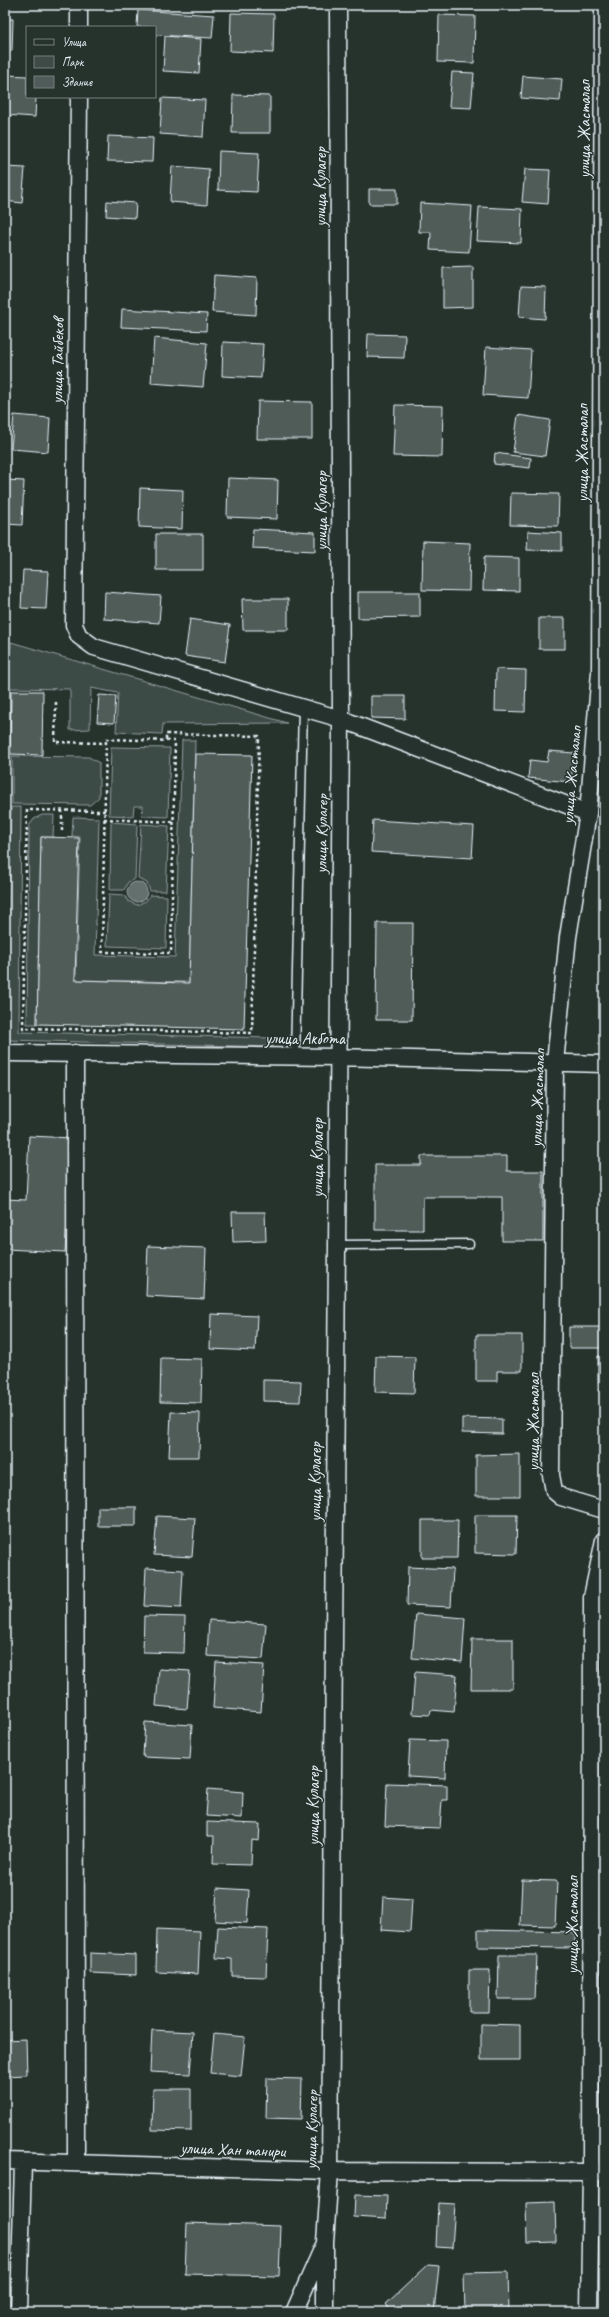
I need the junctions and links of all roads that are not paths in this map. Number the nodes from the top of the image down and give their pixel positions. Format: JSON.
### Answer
{"nodes":[{"id":1,"x":79,"y":5,"type":"edge"},
{"id":2,"x":338,"y":5,"type":"edge"},
{"id":3,"x":603,"y":5,"type":"edge"},
{"id":4,"x":79,"y":26,"type":"edge"},
{"id":5,"x":79,"y":98,"type":"edge"},
{"id":6,"x":303,"y":707,"type":"junction"},
{"id":7,"x":341,"y":719,"type":"junction"},
{"id":8,"x":588,"y":813,"type":"junction"},
{"id":9,"x":5,"y":1053,"type":"edge"},
{"id":10,"x":75,"y":1053,"type":"junction"},
{"id":11,"x":337,"y":1057,"type":"junction"},
{"id":12,"x":295,"y":1058,"type":"junction"},
{"id":13,"x":555,"y":1062,"type":"junction"},
{"id":14,"x":604,"y":1064,"type":"edge"},
{"id":15,"x":469,"y":1244,"type":"dead end"},
{"id":16,"x":336,"y":1245,"type":"junction"},
{"id":17,"x":604,"y":1510,"type":"edge"},
{"id":18,"x":604,"y":1540,"type":"edge"},
{"id":19,"x":5,"y":2161,"type":"edge"},
{"id":20,"x":23,"y":2162,"type":"junction"},
{"id":21,"x":76,"y":2163,"type":"junction"},
{"id":22,"x":330,"y":2171,"type":"junction"},
{"id":23,"x":598,"y":2171,"type":"edge"},
{"id":24,"x":325,"y":2242,"type":"junction"},
{"id":25,"x":19,"y":2312,"type":"edge"},
{"id":26,"x":294,"y":2312,"type":"edge"},
{"id":27,"x":326,"y":2312,"type":"edge"},
{"id":28,"x":589,"y":2312,"type":"edge"}],
"edges":[{"from":1,"to":4,"type":"street"},
{"from":2,"to":7,"type":"street","name":"улица Кулагер"},
{"from":3,"to":8,"type":"street","name":"улица Жасталап"},
{"from":5,"to":6,"type":"street","name":"улица Тайбеков"},
{"from":6,"to":7,"type":"street"},
{"from":6,"to":12,"type":"lane"},
{"from":7,"to":8,"type":"street"},
{"from":7,"to":11,"type":"street","name":"улица Кулагер"},
{"from":8,"to":13,"type":"street","name":"улица Жасталап"},
{"from":9,"to":10,"type":"street","name":"улица Акбота"},
{"from":10,"to":12,"type":"street","name":"улица Акбота"},
{"from":10,"to":21,"type":"street"},
{"from":11,"to":12,"type":"street","name":"улица Акбота"},
{"from":11,"to":13,"type":"street","name":"улица Акбота"},
{"from":11,"to":16,"type":"street","name":"улица Кулагер"},
{"from":13,"to":14,"type":"street","name":"улица Акбота"},
{"from":13,"to":17,"type":"street","name":"улица Жасталап"},
{"from":15,"to":16,"type":"lane"},
{"from":16,"to":22,"type":"street","name":"улица Кулагер"},
{"from":18,"to":23,"type":"street","name":"улица Жасталап"},
{"from":19,"to":20,"type":"street","name":"улица Хан танири"},
{"from":20,"to":21,"type":"street","name":"улица Хан танири"},
{"from":20,"to":25,"type":"street"},
{"from":21,"to":22,"type":"street","name":"улица Хан танири"},
{"from":22,"to":23,"type":"street","name":"улица Хан танири"},
{"from":22,"to":24,"type":"street","name":"улица Кулагер"},
{"from":23,"to":28,"type":"street","name":"улица Жасталап"},
{"from":24,"to":26,"type":"street"},
{"from":24,"to":27,"type":"street","name":"улица Кулагер"}]}
